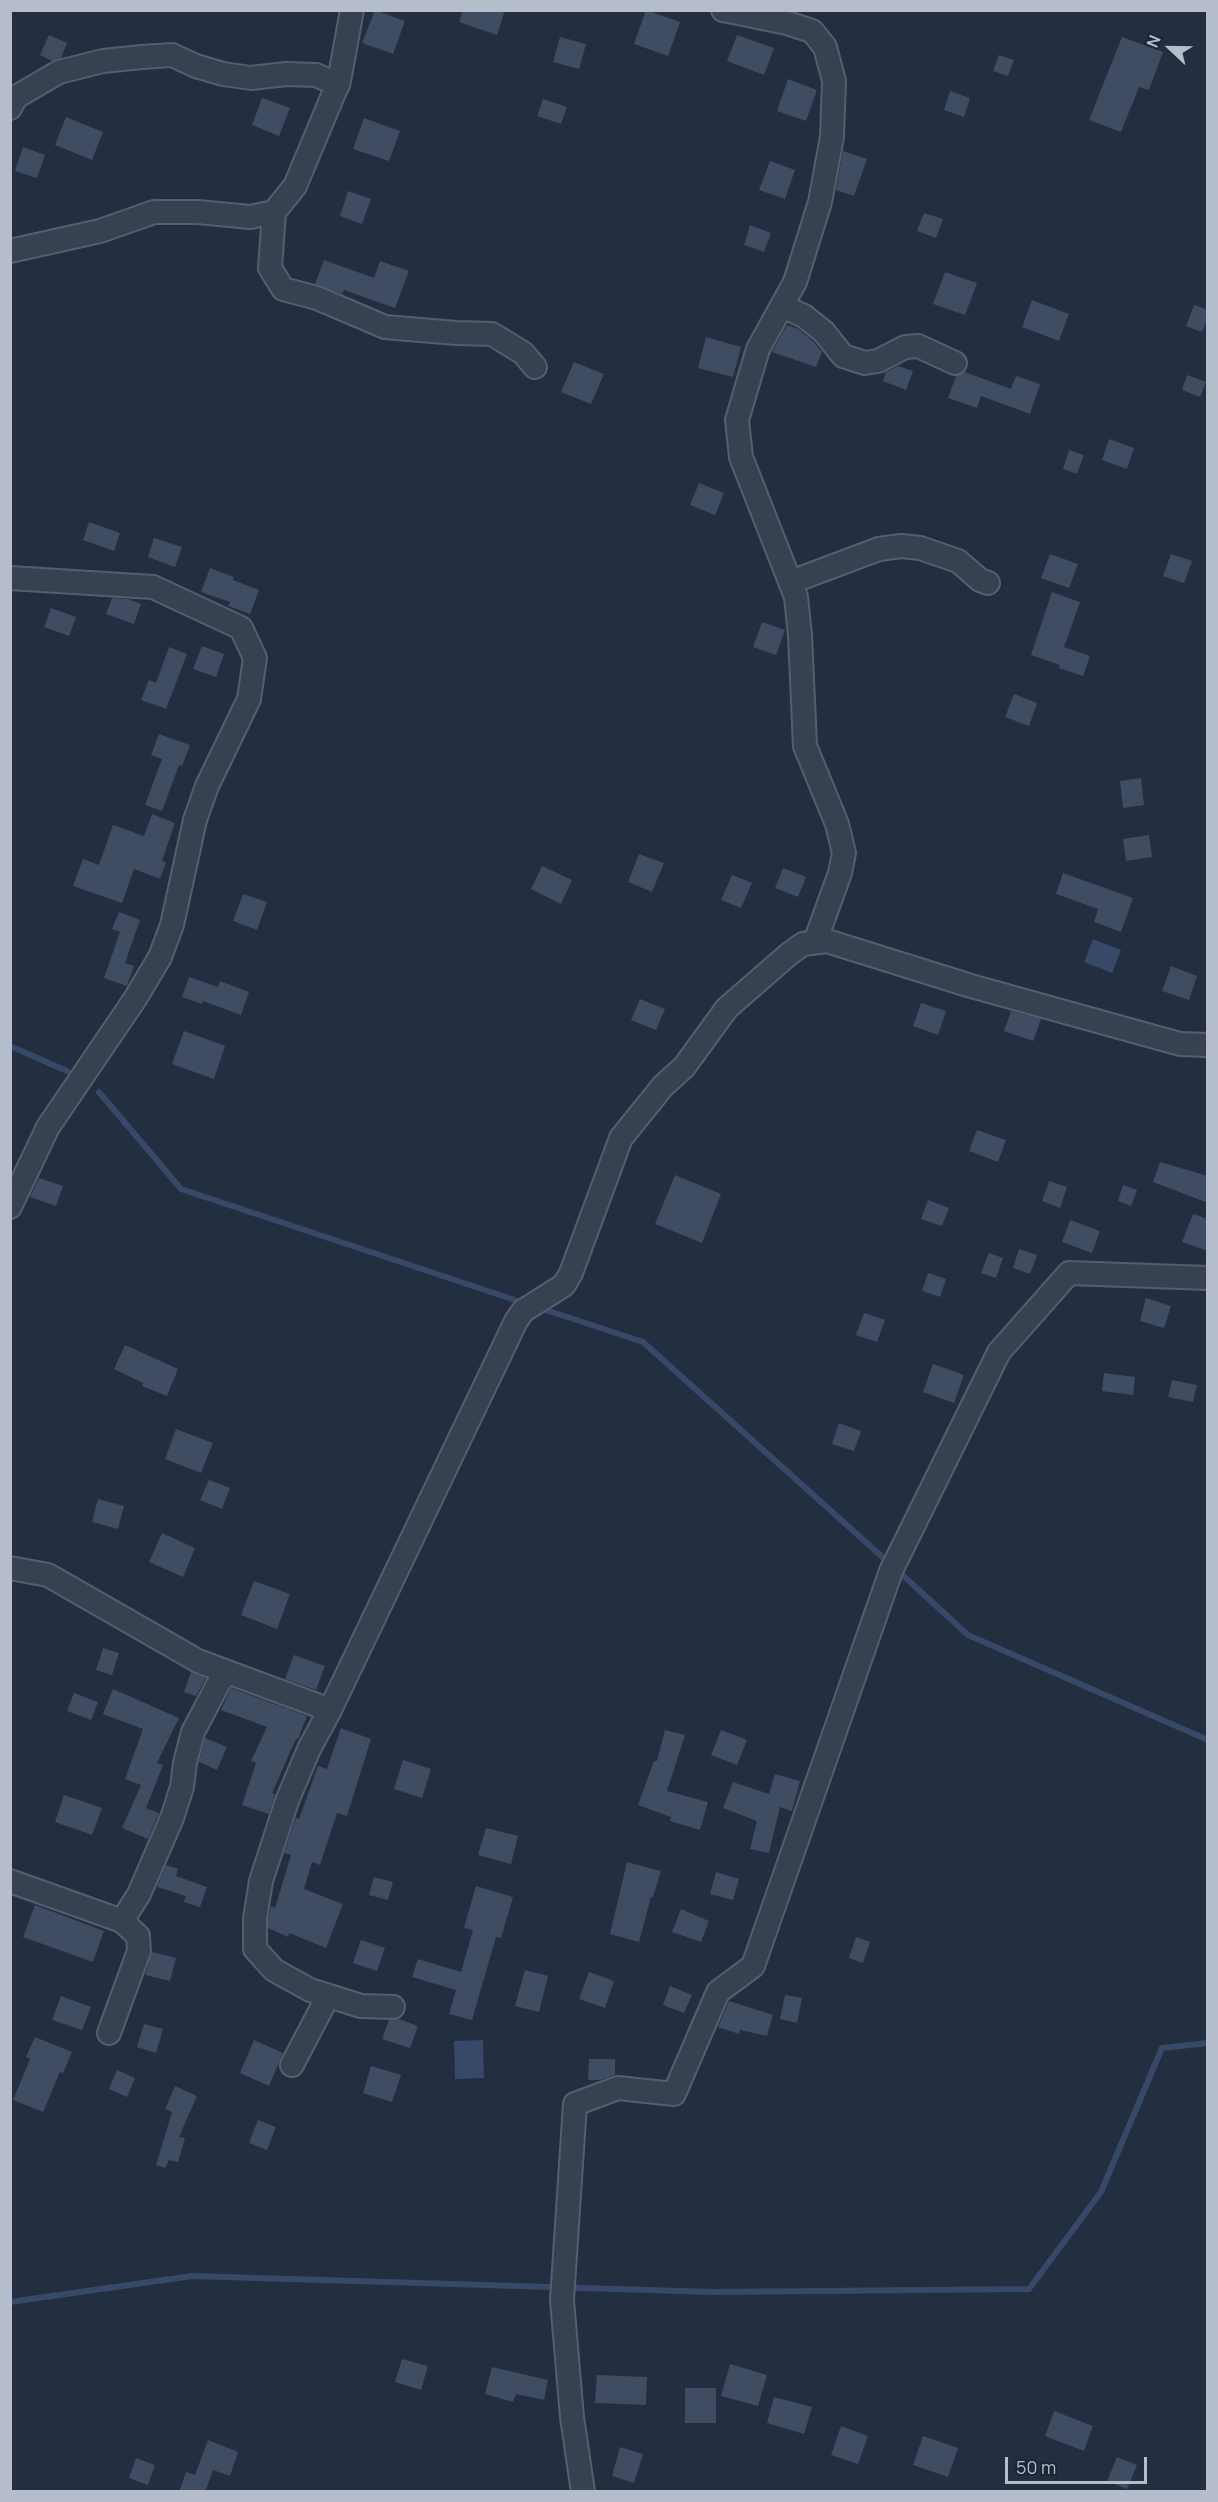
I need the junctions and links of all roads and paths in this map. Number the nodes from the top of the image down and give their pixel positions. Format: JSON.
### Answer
{"nodes":[{"id":1,"x":352,"y":10,"type":"edge"},
{"id":2,"x":723,"y":10,"type":"edge"},
{"id":3,"x":338,"y":85,"type":"junction"},
{"id":4,"x":10,"y":108,"type":"edge"},
{"id":5,"x":274,"y":212,"type":"junction"},
{"id":6,"x":10,"y":251,"type":"edge"},
{"id":7,"x":782,"y":306,"type":"junction"},
{"id":8,"x":955,"y":363,"type":"dead end"},
{"id":9,"x":535,"y":367,"type":"dead end"},
{"id":10,"x":10,"y":578,"type":"edge"},
{"id":11,"x":791,"y":582,"type":"junction"},
{"id":12,"x":988,"y":583,"type":"dead end"},
{"id":13,"x":815,"y":942,"type":"junction"},
{"id":14,"x":1208,"y":1045,"type":"edge"},
{"id":15,"x":10,"y":1207,"type":"edge"},
{"id":16,"x":1208,"y":1278,"type":"edge"},
{"id":17,"x":10,"y":1568,"type":"edge"},
{"id":18,"x":225,"y":1671,"type":"junction"},
{"id":19,"x":330,"y":1710,"type":"junction"},
{"id":20,"x":10,"y":1881,"type":"edge"},
{"id":21,"x":122,"y":1921,"type":"junction"},
{"id":22,"x":328,"y":1996,"type":"junction"},
{"id":23,"x":393,"y":2007,"type":"dead end"},
{"id":24,"x":109,"y":2033,"type":"dead end"},
{"id":25,"x":292,"y":2065,"type":"dead end"},
{"id":26,"x":583,"y":2492,"type":"edge"}],
"edges":[{"from":1,"to":3,"type":"street"},
{"from":2,"to":7,"type":"street"},
{"from":3,"to":4,"type":"street"},
{"from":3,"to":5,"type":"street"},
{"from":5,"to":6,"type":"street"},
{"from":5,"to":9,"type":"street"},
{"from":7,"to":8,"type":"street"},
{"from":7,"to":11,"type":"street"},
{"from":10,"to":15,"type":"street"},
{"from":11,"to":12,"type":"street"},
{"from":11,"to":13,"type":"street"},
{"from":13,"to":14,"type":"street"},
{"from":13,"to":19,"type":"street"},
{"from":16,"to":26,"type":"street"},
{"from":17,"to":18,"type":"street"},
{"from":18,"to":19,"type":"street"},
{"from":18,"to":21,"type":"street"},
{"from":19,"to":22,"type":"street"},
{"from":20,"to":21,"type":"street"},
{"from":21,"to":24,"type":"street"},
{"from":22,"to":23,"type":"street"},
{"from":22,"to":25,"type":"street"}]}
